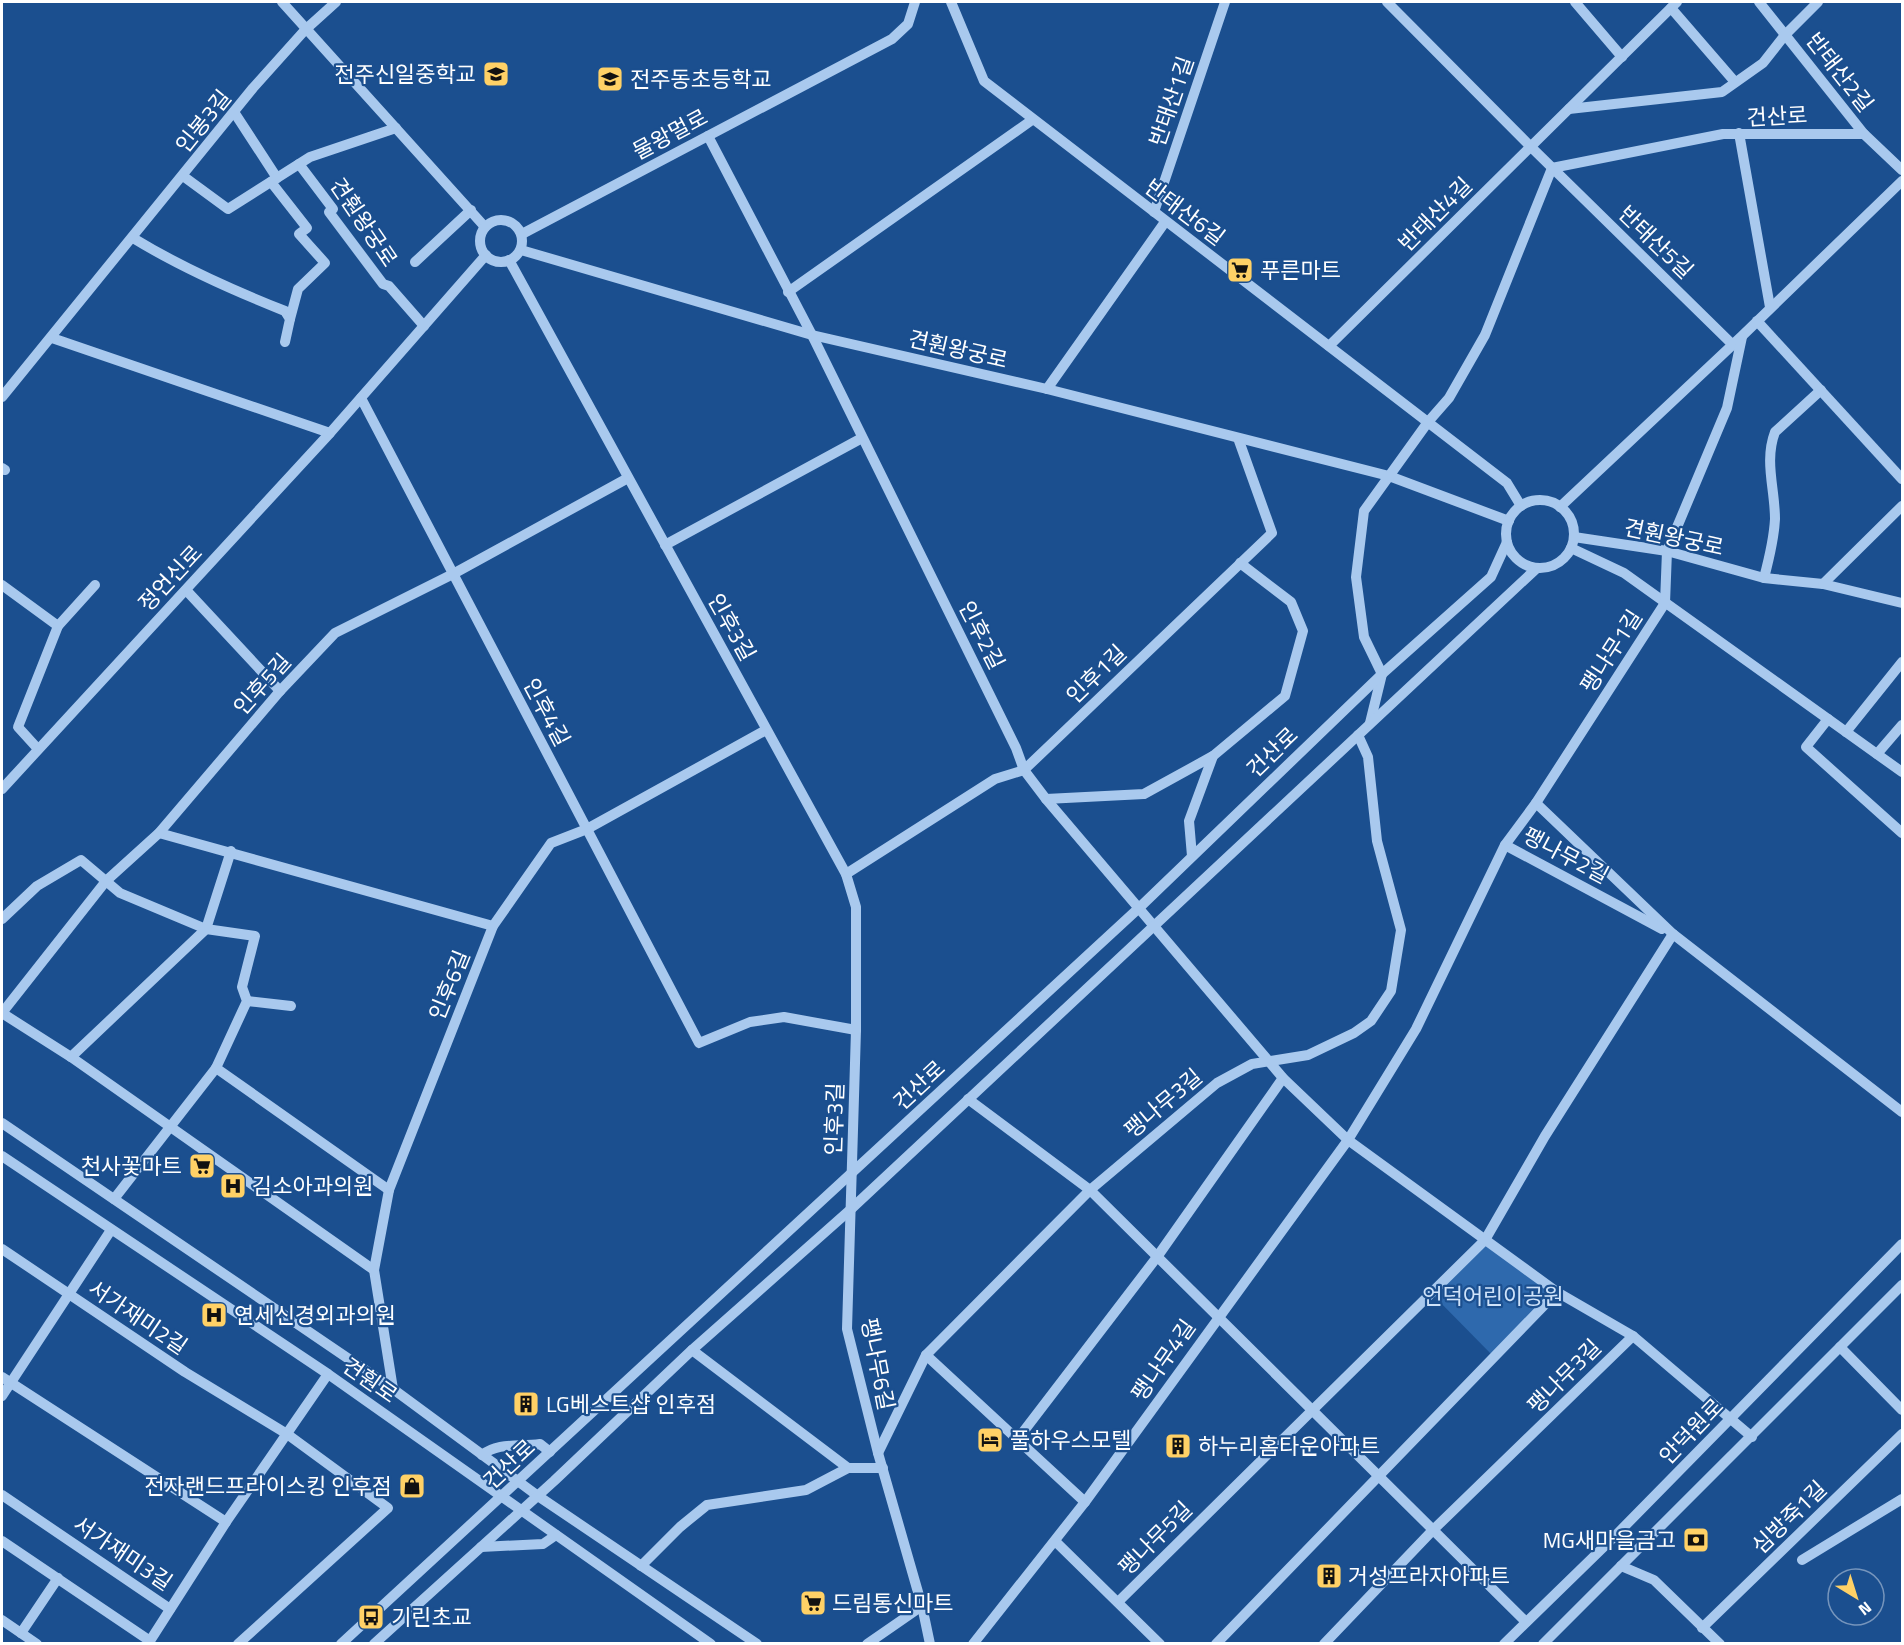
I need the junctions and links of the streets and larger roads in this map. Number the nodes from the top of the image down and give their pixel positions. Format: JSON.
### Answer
{"nodes":[{"id":1,"x":282,"y":2,"type":"edge"},
{"id":2,"x":336,"y":2,"type":"edge"},
{"id":3,"x":915,"y":2,"type":"edge"},
{"id":4,"x":951,"y":2,"type":"edge"},
{"id":5,"x":1225,"y":2,"type":"edge"},
{"id":6,"x":1387,"y":2,"type":"edge"},
{"id":7,"x":1575,"y":2,"type":"edge"},
{"id":8,"x":1760,"y":2,"type":"edge"},
{"id":9,"x":1818,"y":2,"type":"edge"},
{"id":10,"x":1674,"y":4,"type":"edge"},
{"id":11,"x":305,"y":30,"type":"junction"},
{"id":12,"x":1785,"y":34,"type":"junction"},
{"id":13,"x":1622,"y":57,"type":"junction"},
{"id":14,"x":1735,"y":82,"type":"junction"},
{"id":15,"x":1569,"y":109,"type":"junction"},
{"id":16,"x":234,"y":112,"type":"junction"},
{"id":17,"x":1032,"y":120,"type":"junction"},
{"id":18,"x":396,"y":128,"type":"junction"},
{"id":19,"x":1739,"y":133,"type":"junction"},
{"id":20,"x":1864,"y":135,"type":"junction"},
{"id":21,"x":708,"y":136,"type":"junction"},
{"id":22,"x":1531,"y":147,"type":"junction"},
{"id":23,"x":299,"y":164,"type":"junction"},
{"id":24,"x":1552,"y":168,"type":"junction"},
{"id":25,"x":1902,"y":170,"type":"edge"},
{"id":26,"x":183,"y":176,"type":"junction"},
{"id":27,"x":274,"y":180,"type":"junction"},
{"id":28,"x":1902,"y":181,"type":"edge"},
{"id":29,"x":471,"y":210,"type":"junction"},
{"id":30,"x":1154,"y":212,"type":"junction"},
{"id":31,"x":1166,"y":222,"type":"junction"},
{"id":32,"x":485,"y":227,"type":"junction"},
{"id":33,"x":522,"y":234,"type":"junction"},
{"id":34,"x":133,"y":238,"type":"junction"},
{"id":35,"x":521,"y":250,"type":"junction"},
{"id":36,"x":486,"y":255,"type":"junction"},
{"id":37,"x":509,"y":260,"type":"junction"},
{"id":38,"x":415,"y":261,"type":"dead end"},
{"id":39,"x":788,"y":292,"type":"junction"},
{"id":40,"x":1770,"y":307,"type":"junction"},
{"id":41,"x":290,"y":319,"type":"junction"},
{"id":42,"x":1757,"y":321,"type":"junction"},
{"id":43,"x":424,"y":326,"type":"junction"},
{"id":44,"x":812,"y":335,"type":"junction"},
{"id":45,"x":1742,"y":336,"type":"junction"},
{"id":46,"x":52,"y":338,"type":"junction"},
{"id":47,"x":285,"y":342,"type":"dead end"},
{"id":48,"x":1733,"y":345,"type":"junction"},
{"id":49,"x":1329,"y":346,"type":"junction"},
{"id":50,"x":1047,"y":389,"type":"junction"},
{"id":51,"x":1821,"y":390,"type":"junction"},
{"id":52,"x":2,"y":397,"type":"edge"},
{"id":53,"x":361,"y":398,"type":"junction"},
{"id":54,"x":1428,"y":422,"type":"junction"},
{"id":55,"x":330,"y":433,"type":"junction"},
{"id":56,"x":862,"y":438,"type":"junction"},
{"id":57,"x":1238,"y":438,"type":"junction"},
{"id":58,"x":1389,"y":476,"type":"junction"},
{"id":59,"x":628,"y":478,"type":"junction"},
{"id":60,"x":1902,"y":479,"type":"edge"},
{"id":61,"x":1521,"y":506,"type":"junction"},
{"id":62,"x":1902,"y":506,"type":"edge"},
{"id":63,"x":1560,"y":507,"type":"junction"},
{"id":64,"x":1509,"y":521,"type":"junction"},
{"id":65,"x":1507,"y":542,"type":"junction"},
{"id":66,"x":1572,"y":543,"type":"junction"},
{"id":67,"x":665,"y":545,"type":"junction"},
{"id":68,"x":1667,"y":551,"type":"junction"},
{"id":69,"x":1240,"y":562,"type":"junction"},
{"id":70,"x":1537,"y":568,"type":"junction"},
{"id":71,"x":453,"y":574,"type":"junction"},
{"id":72,"x":1764,"y":578,"type":"junction"},
{"id":73,"x":1823,"y":584,"type":"junction"},
{"id":74,"x":2,"y":585,"type":"edge"},
{"id":75,"x":96,"y":585,"type":"dead end"},
{"id":76,"x":186,"y":590,"type":"junction"},
{"id":77,"x":1665,"y":603,"type":"junction"},
{"id":78,"x":1902,"y":603,"type":"edge"},
{"id":79,"x":58,"y":626,"type":"junction"},
{"id":80,"x":1902,"y":662,"type":"edge"},
{"id":81,"x":1382,"y":674,"type":"junction"},
{"id":82,"x":280,"y":691,"type":"junction"},
{"id":83,"x":1828,"y":719,"type":"junction"},
{"id":84,"x":1370,"y":723,"type":"junction"},
{"id":85,"x":1902,"y":725,"type":"edge"},
{"id":86,"x":766,"y":730,"type":"junction"},
{"id":87,"x":1846,"y":732,"type":"junction"},
{"id":88,"x":1358,"y":735,"type":"junction"},
{"id":89,"x":38,"y":749,"type":"junction"},
{"id":90,"x":1877,"y":754,"type":"junction"},
{"id":91,"x":1213,"y":756,"type":"junction"},
{"id":92,"x":1024,"y":770,"type":"junction"},
{"id":93,"x":1902,"y":772,"type":"edge"},
{"id":94,"x":2,"y":789,"type":"edge"},
{"id":95,"x":1046,"y":799,"type":"junction"},
{"id":96,"x":1536,"y":803,"type":"junction"},
{"id":97,"x":587,"y":829,"type":"junction"},
{"id":98,"x":159,"y":833,"type":"junction"},
{"id":99,"x":1902,"y":833,"type":"edge"},
{"id":100,"x":1505,"y":845,"type":"junction"},
{"id":101,"x":231,"y":851,"type":"junction"},
{"id":102,"x":1192,"y":856,"type":"junction"},
{"id":103,"x":846,"y":874,"type":"junction"},
{"id":104,"x":106,"y":881,"type":"junction"},
{"id":105,"x":1140,"y":907,"type":"junction"},
{"id":106,"x":2,"y":919,"type":"edge"},
{"id":107,"x":1156,"y":925,"type":"junction"},
{"id":108,"x":493,"y":926,"type":"junction"},
{"id":109,"x":206,"y":929,"type":"junction"},
{"id":110,"x":1673,"y":934,"type":"junction"},
{"id":111,"x":247,"y":1001,"type":"junction"},
{"id":112,"x":291,"y":1006,"type":"dead end"},
{"id":113,"x":2,"y":1013,"type":"edge"},
{"id":114,"x":856,"y":1030,"type":"junction"},
{"id":115,"x":71,"y":1057,"type":"junction"},
{"id":116,"x":1270,"y":1061,"type":"junction"},
{"id":117,"x":216,"y":1068,"type":"junction"},
{"id":118,"x":1283,"y":1078,"type":"junction"},
{"id":119,"x":968,"y":1099,"type":"junction"},
{"id":120,"x":1902,"y":1112,"type":"edge"},
{"id":121,"x":2,"y":1123,"type":"edge"},
{"id":122,"x":170,"y":1127,"type":"junction"},
{"id":123,"x":1348,"y":1140,"type":"junction"},
{"id":124,"x":2,"y":1156,"type":"edge"},
{"id":125,"x":851,"y":1173,"type":"junction"},
{"id":126,"x":389,"y":1190,"type":"junction"},
{"id":127,"x":1090,"y":1190,"type":"junction"},
{"id":128,"x":114,"y":1199,"type":"junction"},
{"id":129,"x":850,"y":1210,"type":"junction"},
{"id":130,"x":111,"y":1230,"type":"junction"},
{"id":131,"x":1485,"y":1240,"type":"junction"},
{"id":132,"x":1902,"y":1244,"type":"edge"},
{"id":133,"x":2,"y":1249,"type":"edge"},
{"id":134,"x":1157,"y":1257,"type":"junction"},
{"id":135,"x":374,"y":1270,"type":"junction"},
{"id":136,"x":1902,"y":1285,"type":"edge"},
{"id":137,"x":1557,"y":1292,"type":"junction"},
{"id":138,"x":69,"y":1294,"type":"junction"},
{"id":139,"x":1217,"y":1317,"type":"junction"},
{"id":140,"x":1633,"y":1336,"type":"junction"},
{"id":141,"x":1840,"y":1347,"type":"junction"},
{"id":142,"x":692,"y":1350,"type":"junction"},
{"id":143,"x":926,"y":1355,"type":"junction"},
{"id":144,"x":328,"y":1374,"type":"junction"},
{"id":145,"x":6,"y":1380,"type":"edge"},
{"id":146,"x":393,"y":1389,"type":"junction"},
{"id":147,"x":2,"y":1396,"type":"edge"},
{"id":148,"x":1902,"y":1410,"type":"edge"},
{"id":149,"x":1312,"y":1411,"type":"junction"},
{"id":150,"x":1732,"y":1417,"type":"junction"},
{"id":151,"x":287,"y":1434,"type":"junction"},
{"id":152,"x":1902,"y":1434,"type":"edge"},
{"id":153,"x":1752,"y":1437,"type":"junction"},
{"id":154,"x":1017,"y":1440,"type":"junction"},
{"id":155,"x":550,"y":1452,"type":"junction"},
{"id":156,"x":878,"y":1453,"type":"junction"},
{"id":157,"x":482,"y":1455,"type":"junction"},
{"id":158,"x":848,"y":1468,"type":"junction"},
{"id":159,"x":883,"y":1468,"type":"junction"},
{"id":160,"x":1378,"y":1477,"type":"junction"},
{"id":161,"x":518,"y":1481,"type":"junction"},
{"id":162,"x":2,"y":1495,"type":"edge"},
{"id":163,"x":538,"y":1496,"type":"junction"},
{"id":164,"x":501,"y":1497,"type":"junction"},
{"id":165,"x":1902,"y":1499,"type":"edge"},
{"id":166,"x":1085,"y":1502,"type":"junction"},
{"id":167,"x":521,"y":1510,"type":"junction"},
{"id":168,"x":226,"y":1522,"type":"junction"},
{"id":169,"x":1432,"y":1531,"type":"junction"},
{"id":170,"x":556,"y":1535,"type":"junction"},
{"id":171,"x":2,"y":1541,"type":"edge"},
{"id":172,"x":1055,"y":1541,"type":"junction"},
{"id":173,"x":481,"y":1547,"type":"junction"},
{"id":174,"x":1802,"y":1560,"type":"dead end"},
{"id":175,"x":641,"y":1566,"type":"junction"},
{"id":176,"x":1621,"y":1566,"type":"junction"},
{"id":177,"x":58,"y":1578,"type":"junction"},
{"id":178,"x":1118,"y":1602,"type":"junction"},
{"id":179,"x":922,"y":1606,"type":"junction"},
{"id":180,"x":170,"y":1609,"type":"junction"},
{"id":181,"x":4,"y":1622,"type":"edge"},
{"id":182,"x":1526,"y":1622,"type":"junction"},
{"id":183,"x":1702,"y":1628,"type":"junction"},
{"id":184,"x":21,"y":1633,"type":"junction"},
{"id":185,"x":1328,"y":1640,"type":"edge"},
{"id":186,"x":149,"y":1642,"type":"edge"},
{"id":187,"x":710,"y":1643,"type":"edge"},
{"id":188,"x":37,"y":1644,"type":"edge"},
{"id":189,"x":238,"y":1644,"type":"edge"},
{"id":190,"x":341,"y":1644,"type":"edge"},
{"id":191,"x":374,"y":1644,"type":"edge"},
{"id":192,"x":757,"y":1644,"type":"edge"},
{"id":193,"x":867,"y":1644,"type":"edge"},
{"id":194,"x":930,"y":1644,"type":"edge"},
{"id":195,"x":973,"y":1644,"type":"edge"},
{"id":196,"x":1160,"y":1644,"type":"edge"},
{"id":197,"x":1216,"y":1644,"type":"edge"},
{"id":198,"x":1504,"y":1644,"type":"edge"},
{"id":199,"x":1543,"y":1644,"type":"edge"},
{"id":200,"x":1720,"y":1644,"type":"edge"}],
"edges":[{"from":1,"to":11,"type":"street"},
{"from":2,"to":11,"type":"street","name":"인봉3길"},
{"from":3,"to":21,"type":"street","name":"물왕멀로"},
{"from":4,"to":17,"type":"street","name":"반태산6길"},
{"from":5,"to":30,"type":"street","name":"반태산1길"},
{"from":6,"to":22,"type":"street","name":"반태산5길"},
{"from":7,"to":13,"type":"street"},
{"from":8,"to":12,"type":"street","name":"반태산2길"},
{"from":9,"to":12,"type":"street","name":"반태산2길"},
{"from":10,"to":13,"type":"street","name":"반태산4길"},
{"from":10,"to":14,"type":"street","name":"반태산4길"},
{"from":11,"to":16,"type":"street","name":"인봉3길"},
{"from":11,"to":18,"type":"street"},
{"from":12,"to":14,"type":"street","name":"반태산2길"},
{"from":12,"to":20,"type":"street","name":"반태산2길"},
{"from":13,"to":15,"type":"street","name":"반태산4길"},
{"from":14,"to":15,"type":"street","name":"반태산2길"},
{"from":15,"to":22,"type":"street","name":"반태산4길"},
{"from":16,"to":26,"type":"street","name":"인봉3길"},
{"from":16,"to":27,"type":"street"},
{"from":17,"to":30,"type":"street","name":"반태산6길"},
{"from":17,"to":39,"type":"street"},
{"from":18,"to":23,"type":"street","name":"견훤왕궁로"},
{"from":18,"to":29,"type":"street"},
{"from":19,"to":20,"type":"street","name":"건산로"},
{"from":19,"to":24,"type":"street"},
{"from":19,"to":40,"type":"street","name":"건산로"},
{"from":20,"to":25,"type":"street"},
{"from":21,"to":33,"type":"street","name":"물왕멀로"},
{"from":21,"to":39,"type":"street","name":"인후2길"},
{"from":22,"to":24,"type":"street","name":"반태산5길"},
{"from":22,"to":49,"type":"street","name":"반태산4길"},
{"from":23,"to":27,"type":"street","name":"견훤왕궁로"},
{"from":23,"to":43,"type":"street","name":"견훤왕궁로"},
{"from":24,"to":48,"type":"street","name":"반태산5길"},
{"from":24,"to":54,"type":"street"},
{"from":26,"to":27,"type":"street","name":"견훤왕궁로"},
{"from":26,"to":34,"type":"street","name":"인봉3길"},
{"from":27,"to":41,"type":"street"},
{"from":28,"to":40,"type":"street"},
{"from":29,"to":32,"type":"street"},
{"from":29,"to":38,"type":"street","name":"견훤왕궁로"},
{"from":30,"to":31,"type":"street","name":"반태산6길"},
{"from":31,"to":49,"type":"street","name":"반태산6길"},
{"from":31,"to":50,"type":"street"},
{"from":32,"to":33,"type":"street"},
{"from":32,"to":36,"type":"street"},
{"from":33,"to":35,"type":"street"},
{"from":34,"to":41,"type":"street"},
{"from":34,"to":46,"type":"street","name":"인봉3길"},
{"from":35,"to":37,"type":"street"},
{"from":35,"to":44,"type":"street","name":"견훤왕궁로"},
{"from":36,"to":37,"type":"street"},
{"from":36,"to":43,"type":"street","name":"정언신로"},
{"from":37,"to":59,"type":"street","name":"인후3길"},
{"from":39,"to":44,"type":"street","name":"인후2길"},
{"from":40,"to":42,"type":"street"},
{"from":41,"to":47,"type":"street"},
{"from":42,"to":45,"type":"street"},
{"from":42,"to":51,"type":"street"},
{"from":43,"to":53,"type":"street","name":"정언신로"},
{"from":44,"to":50,"type":"street","name":"견훤왕궁로"},
{"from":44,"to":56,"type":"street","name":"인후2길"},
{"from":45,"to":48,"type":"street"},
{"from":45,"to":68,"type":"street"},
{"from":46,"to":52,"type":"street","name":"인봉3길"},
{"from":46,"to":55,"type":"street"},
{"from":48,"to":63,"type":"street"},
{"from":49,"to":54,"type":"street","name":"반태산6길"},
{"from":50,"to":57,"type":"street","name":"견훤왕궁로"},
{"from":51,"to":60,"type":"street"},
{"from":51,"to":72,"type":"street"},
{"from":53,"to":55,"type":"street","name":"정언신로"},
{"from":53,"to":71,"type":"street","name":"인후4길"},
{"from":54,"to":58,"type":"street"},
{"from":54,"to":61,"type":"street","name":"반태산6길"},
{"from":55,"to":76,"type":"street","name":"정언신로"},
{"from":56,"to":67,"type":"street"},
{"from":56,"to":92,"type":"street","name":"인후2길"},
{"from":57,"to":58,"type":"street","name":"견훤왕궁로"},
{"from":57,"to":69,"type":"street","name":"인후1길"},
{"from":58,"to":64,"type":"street","name":"견훤왕궁로"},
{"from":58,"to":81,"type":"street"},
{"from":59,"to":67,"type":"street","name":"인후3길"},
{"from":59,"to":71,"type":"street","name":"인후5길"},
{"from":61,"to":63,"type":"street"},
{"from":61,"to":64,"type":"street"},
{"from":62,"to":73,"type":"street"},
{"from":63,"to":66,"type":"street"},
{"from":64,"to":65,"type":"street","name":"건산로"},
{"from":65,"to":70,"type":"street"},
{"from":65,"to":81,"type":"street","name":"건산로"},
{"from":66,"to":68,"type":"street","name":"견훤왕궁로"},
{"from":66,"to":70,"type":"street","name":"건산로"},
{"from":66,"to":77,"type":"street"},
{"from":67,"to":86,"type":"street","name":"인후3길"},
{"from":68,"to":72,"type":"street","name":"견훤왕궁로"},
{"from":68,"to":77,"type":"street"},
{"from":69,"to":91,"type":"street"},
{"from":69,"to":92,"type":"street","name":"인후1길"},
{"from":70,"to":84,"type":"street","name":"건산로"},
{"from":71,"to":82,"type":"street","name":"인후5길"},
{"from":71,"to":97,"type":"street","name":"인후4길"},
{"from":72,"to":73,"type":"street","name":"견훤왕궁로"},
{"from":73,"to":78,"type":"street","name":"견훤왕궁로"},
{"from":74,"to":79,"type":"street"},
{"from":75,"to":79,"type":"street"},
{"from":76,"to":82,"type":"street"},
{"from":76,"to":89,"type":"street","name":"정언신로"},
{"from":77,"to":83,"type":"street","name":"팽나무1길"},
{"from":77,"to":96,"type":"street","name":"팽나무1길"},
{"from":79,"to":89,"type":"street"},
{"from":80,"to":87,"type":"street"},
{"from":81,"to":84,"type":"street"},
{"from":81,"to":102,"type":"street","name":"건산로"},
{"from":82,"to":98,"type":"street","name":"인후5길"},
{"from":83,"to":87,"type":"street","name":"팽나무1길"},
{"from":83,"to":99,"type":"street"},
{"from":84,"to":88,"type":"street","name":"건산로"},
{"from":85,"to":90,"type":"street"},
{"from":86,"to":97,"type":"street","name":"인후6길"},
{"from":86,"to":103,"type":"street","name":"인후3길"},
{"from":87,"to":90,"type":"street","name":"팽나무1길"},
{"from":88,"to":107,"type":"street","name":"건산로"},
{"from":88,"to":116,"type":"street"},
{"from":89,"to":94,"type":"street","name":"정언신로"},
{"from":90,"to":93,"type":"street","name":"팽나무1길"},
{"from":91,"to":95,"type":"street"},
{"from":91,"to":102,"type":"street"},
{"from":92,"to":95,"type":"street","name":"인후2길"},
{"from":92,"to":103,"type":"street","name":"인후1길"},
{"from":95,"to":105,"type":"street","name":"인후2길"},
{"from":96,"to":100,"type":"street","name":"팽나무1길"},
{"from":96,"to":110,"type":"street","name":"팽나무2길"},
{"from":97,"to":108,"type":"street","name":"인후6길"},
{"from":97,"to":114,"type":"street","name":"인후4길"},
{"from":98,"to":101,"type":"street"},
{"from":98,"to":104,"type":"street","name":"인후5길"},
{"from":100,"to":110,"type":"street","name":"팽나무2길"},
{"from":100,"to":123,"type":"street","name":"팽나무2길"},
{"from":101,"to":108,"type":"street"},
{"from":101,"to":109,"type":"street"},
{"from":102,"to":105,"type":"street","name":"건산로"},
{"from":103,"to":114,"type":"street","name":"인후3길"},
{"from":104,"to":106,"type":"street"},
{"from":104,"to":109,"type":"street"},
{"from":104,"to":113,"type":"street","name":"인후5길"},
{"from":105,"to":107,"type":"street","name":"인후2길"},
{"from":105,"to":125,"type":"street","name":"건산로"},
{"from":107,"to":116,"type":"street","name":"팽나무3길"},
{"from":107,"to":119,"type":"street","name":"건산로"},
{"from":108,"to":126,"type":"street","name":"인후6길"},
{"from":109,"to":111,"type":"street"},
{"from":109,"to":115,"type":"street"},
{"from":110,"to":120,"type":"street","name":"팽나무2길"},
{"from":110,"to":131,"type":"street"},
{"from":111,"to":112,"type":"street"},
{"from":111,"to":117,"type":"street"},
{"from":113,"to":115,"type":"street"},
{"from":114,"to":125,"type":"street","name":"인후3길"},
{"from":115,"to":122,"type":"street"},
{"from":116,"to":118,"type":"street","name":"팽나무3길"},
{"from":116,"to":127,"type":"street","name":"팽나무3길"},
{"from":117,"to":122,"type":"street"},
{"from":117,"to":126,"type":"street"},
{"from":118,"to":123,"type":"street","name":"팽나무3길"},
{"from":118,"to":134,"type":"street"},
{"from":119,"to":127,"type":"street","name":"팽나무4길"},
{"from":119,"to":129,"type":"street","name":"건산로"},
{"from":121,"to":128,"type":"street","name":"견훤로"},
{"from":122,"to":128,"type":"street"},
{"from":122,"to":135,"type":"street"},
{"from":123,"to":131,"type":"street","name":"팽나무3길"},
{"from":123,"to":139,"type":"street","name":"팽나무4길"},
{"from":124,"to":130,"type":"street","name":"견훤로"},
{"from":125,"to":129,"type":"street","name":"인후3길"},
{"from":125,"to":155,"type":"street","name":"건산로"},
{"from":126,"to":135,"type":"street","name":"인후6길"},
{"from":127,"to":134,"type":"street","name":"팽나무4길"},
{"from":127,"to":143,"type":"street"},
{"from":128,"to":146,"type":"street","name":"견훤로"},
{"from":129,"to":142,"type":"street","name":"건산로"},
{"from":129,"to":156,"type":"street","name":"팽나무6길"},
{"from":130,"to":138,"type":"street","name":"서가재미2길"},
{"from":130,"to":144,"type":"street","name":"견훤로"},
{"from":131,"to":137,"type":"street","name":"팽나무3길"},
{"from":131,"to":149,"type":"street"},
{"from":132,"to":150,"type":"street","name":"안덕원로"},
{"from":133,"to":138,"type":"street","name":"서가재미2길"},
{"from":134,"to":139,"type":"street","name":"팽나무4길"},
{"from":134,"to":154,"type":"street"},
{"from":135,"to":146,"type":"street","name":"인후6길"},
{"from":136,"to":141,"type":"street","name":"안덕원로"},
{"from":137,"to":140,"type":"street","name":"팽나무3길"},
{"from":137,"to":160,"type":"street"},
{"from":138,"to":145,"type":"street","name":"서가재미2길"},
{"from":138,"to":151,"type":"street","name":"서가재미2길"},
{"from":139,"to":149,"type":"street","name":"팽나무4길"},
{"from":139,"to":166,"type":"street","name":"팽나무4길"},
{"from":140,"to":150,"type":"street","name":"팽나무3길"},
{"from":140,"to":169,"type":"street","name":"팽나무3길"},
{"from":141,"to":148,"type":"street"},
{"from":141,"to":153,"type":"street","name":"안덕원로"},
{"from":142,"to":158,"type":"street"},
{"from":142,"to":163,"type":"street","name":"건산로"},
{"from":143,"to":154,"type":"street"},
{"from":143,"to":156,"type":"street","name":"팽나무6길"},
{"from":144,"to":151,"type":"street","name":"서가재미3길"},
{"from":144,"to":164,"type":"street","name":"견훤로"},
{"from":145,"to":147,"type":"street","name":"서가재미2길"},
{"from":145,"to":168,"type":"street"},
{"from":146,"to":157,"type":"street","name":"견훤로"},
{"from":149,"to":160,"type":"street","name":"팽나무4길"},
{"from":149,"to":178,"type":"street","name":"팽나무5길"},
{"from":150,"to":153,"type":"street","name":"팽나무3길"},
{"from":150,"to":182,"type":"street","name":"안덕원로"},
{"from":151,"to":168,"type":"street","name":"서가재미3길"},
{"from":151,"to":189,"type":"street"},
{"from":152,"to":183,"type":"street","name":"심방죽1길"},
{"from":153,"to":176,"type":"street","name":"안덕원로"},
{"from":154,"to":166,"type":"street"},
{"from":155,"to":157,"type":"street"},
{"from":155,"to":161,"type":"street","name":"건산로"},
{"from":156,"to":159,"type":"street","name":"팽나무6길"},
{"from":157,"to":161,"type":"street","name":"견훤로"},
{"from":158,"to":159,"type":"street"},
{"from":158,"to":175,"type":"street"},
{"from":159,"to":179,"type":"street","name":"팽나무6길"},
{"from":160,"to":169,"type":"street","name":"팽나무4길"},
{"from":160,"to":197,"type":"street"},
{"from":161,"to":163,"type":"street","name":"견훤로"},
{"from":161,"to":164,"type":"street","name":"건산로"},
{"from":162,"to":180,"type":"street","name":"서가재미3길"},
{"from":163,"to":167,"type":"street","name":"건산로"},
{"from":163,"to":175,"type":"street","name":"견훤로"},
{"from":164,"to":167,"type":"street","name":"견훤로"},
{"from":164,"to":190,"type":"street","name":"건산로"},
{"from":165,"to":174,"type":"street","name":"심방죽1길"},
{"from":166,"to":172,"type":"street","name":"팽나무4길"},
{"from":167,"to":170,"type":"street","name":"견훤로"},
{"from":167,"to":173,"type":"street","name":"건산로"},
{"from":168,"to":180,"type":"street","name":"서가재미3길"},
{"from":169,"to":182,"type":"street","name":"팽나무4길"},
{"from":169,"to":185,"type":"street"},
{"from":170,"to":173,"type":"street"},
{"from":170,"to":187,"type":"street","name":"견훤로"},
{"from":171,"to":177,"type":"street","name":"서가재미3길"},
{"from":172,"to":178,"type":"street","name":"팽나무5길"},
{"from":172,"to":195,"type":"street"},
{"from":173,"to":191,"type":"street","name":"건산로"},
{"from":175,"to":192,"type":"street","name":"견훤로"},
{"from":176,"to":183,"type":"street"},
{"from":176,"to":199,"type":"street","name":"안덕원로"},
{"from":177,"to":184,"type":"street"},
{"from":177,"to":186,"type":"street","name":"서가재미3길"},
{"from":178,"to":196,"type":"street","name":"팽나무5길"},
{"from":179,"to":193,"type":"street"},
{"from":179,"to":194,"type":"street","name":"팽나무6길"},
{"from":180,"to":186,"type":"street","name":"서가재미3길"},
{"from":181,"to":184,"type":"street"},
{"from":182,"to":198,"type":"street","name":"안덕원로"},
{"from":183,"to":200,"type":"street"},
{"from":184,"to":188,"type":"street"}]}
